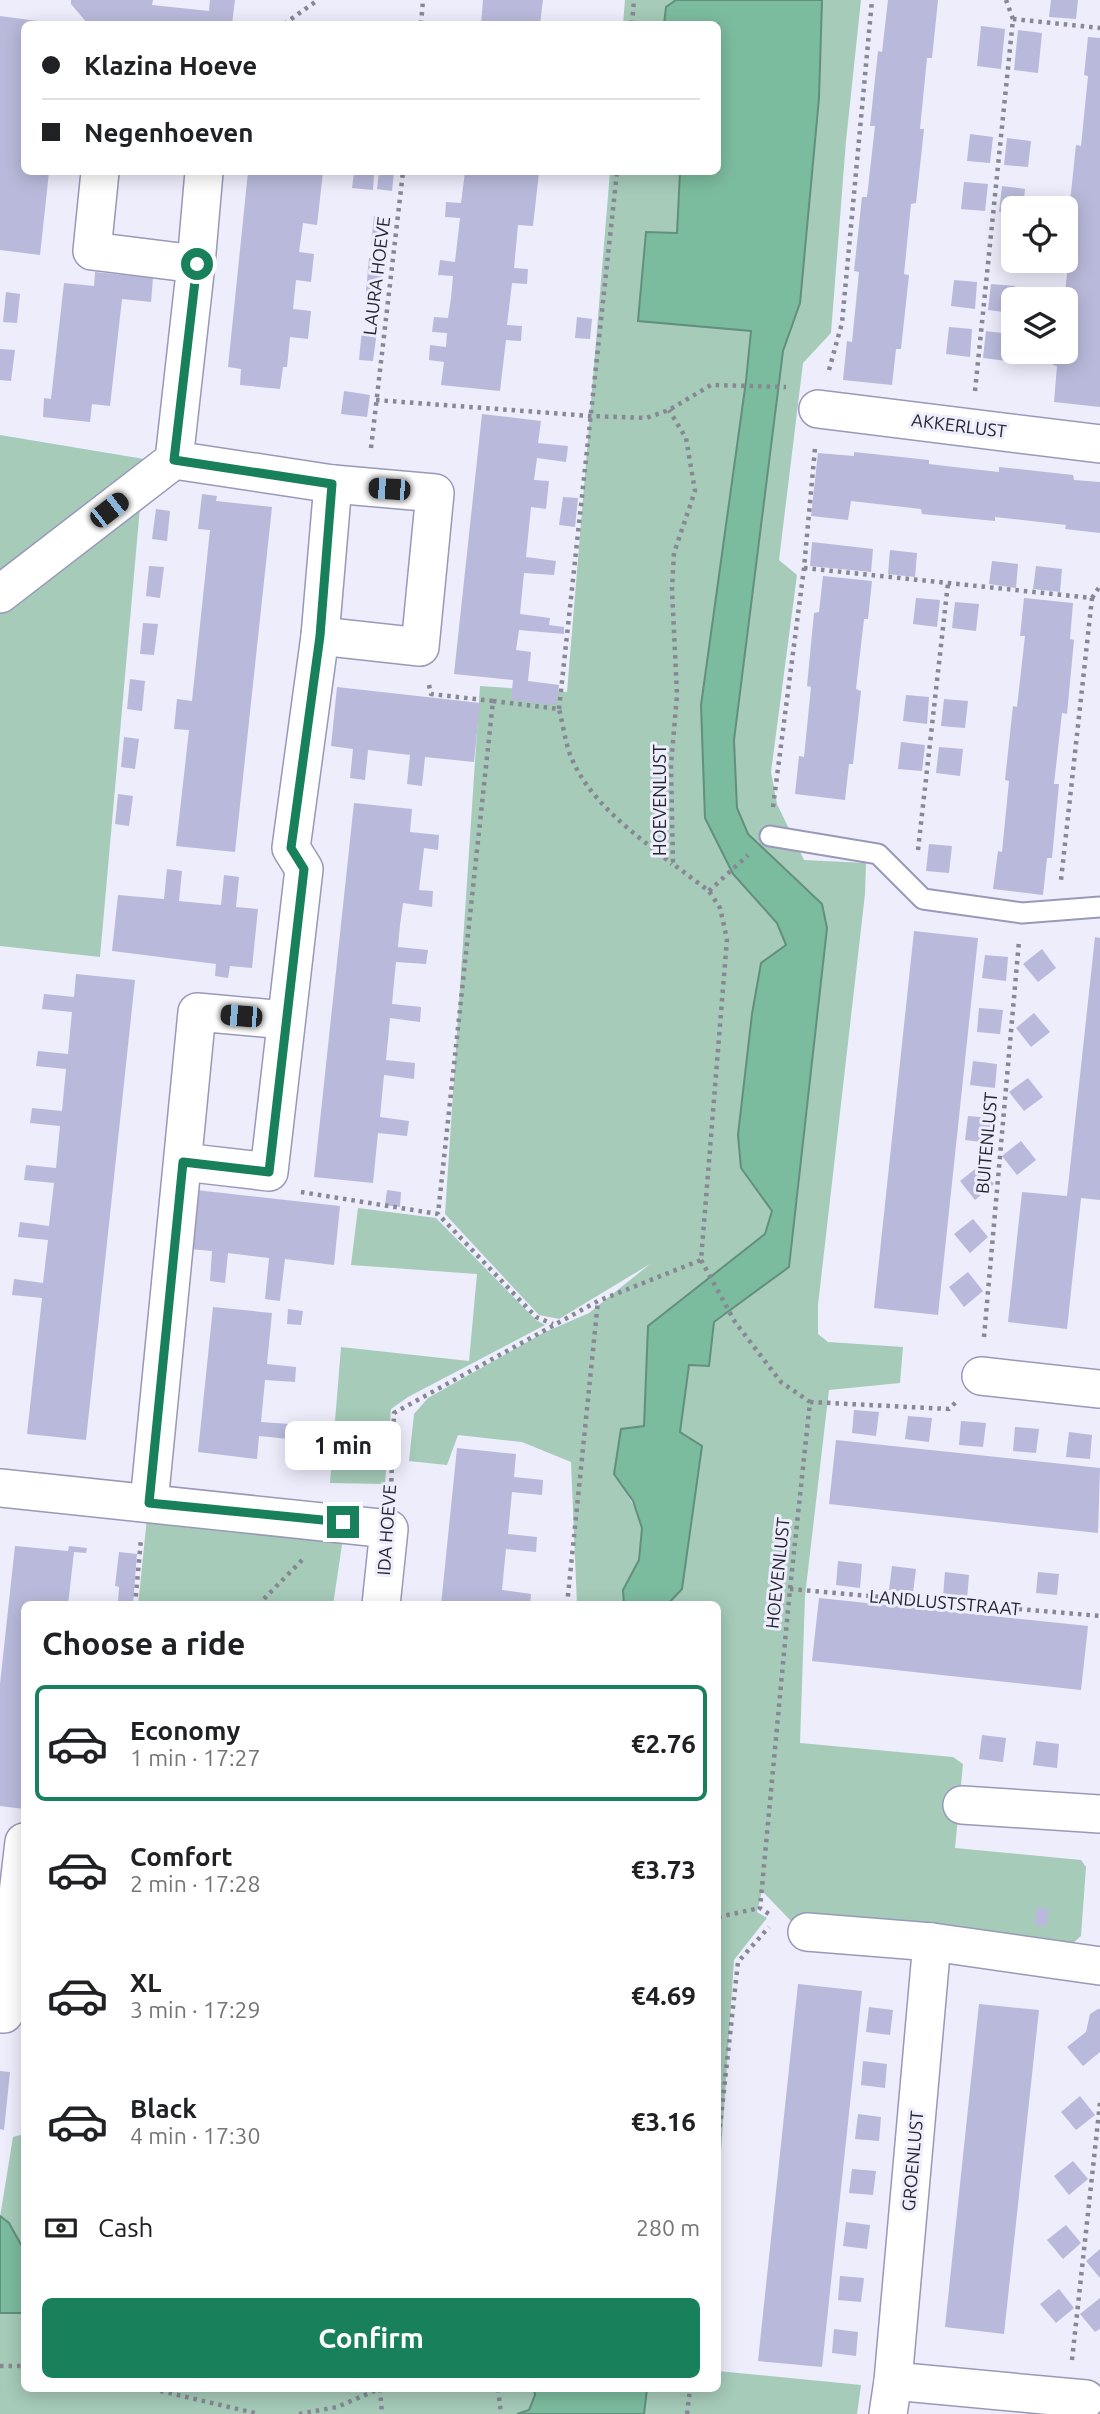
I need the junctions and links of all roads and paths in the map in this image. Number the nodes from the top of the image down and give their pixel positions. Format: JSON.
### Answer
{"nodes":[{"id":1,"x":318,"y":0,"type":"edge"},
{"id":2,"x":423,"y":0,"type":"edge"},
{"id":3,"x":635,"y":0,"type":"edge"},
{"id":4,"x":1006,"y":0,"type":"edge"},
{"id":5,"x":1013,"y":19,"type":"junction"},
{"id":6,"x":289,"y":21,"type":"edge"},
{"id":7,"x":421,"y":21,"type":"edge"},
{"id":8,"x":632,"y":21,"type":"edge"},
{"id":9,"x":1100,"y":28,"type":"edge"},
{"id":10,"x":100,"y":175,"type":"edge"},
{"id":11,"x":204,"y":175,"type":"edge"},
{"id":12,"x":403,"y":175,"type":"edge"},
{"id":13,"x":617,"y":175,"type":"edge"},
{"id":14,"x":197,"y":264,"type":"junction"},
{"id":15,"x":786,"y":387,"type":"dead end"},
{"id":16,"x":376,"y":400,"type":"junction"},
{"id":17,"x":818,"y":409,"type":"dead end"},
{"id":18,"x":669,"y":410,"type":"junction"},
{"id":19,"x":591,"y":416,"type":"junction"},
{"id":20,"x":971,"y":428,"type":"junction"},
{"id":21,"x":1100,"y":443,"type":"edge"},
{"id":22,"x":174,"y":460,"type":"junction"},
{"id":23,"x":349,"y":486,"type":"junction"},
{"id":24,"x":804,"y":568,"type":"dead end"},
{"id":25,"x":948,"y":583,"type":"junction"},
{"id":26,"x":1100,"y":586,"type":"edge"},
{"id":27,"x":0,"y":594,"type":"edge"},
{"id":28,"x":1092,"y":598,"type":"junction"},
{"id":29,"x":320,"y":636,"type":"junction"},
{"id":30,"x":420,"y":647,"type":"junction"},
{"id":31,"x":493,"y":701,"type":"junction"},
{"id":32,"x":559,"y":709,"type":"junction"},
{"id":33,"x":770,"y":836,"type":"joint"},
{"id":34,"x":673,"y":864,"type":"junction"},
{"id":35,"x":914,"y":887,"type":"junction"},
{"id":36,"x":709,"y":891,"type":"junction"},
{"id":37,"x":1100,"y":907,"type":"edge"},
{"id":38,"x":1057,"y":910,"type":"junction"},
{"id":39,"x":1022,"y":913,"type":"junction"},
{"id":40,"x":285,"y":1020,"type":"junction"},
{"id":41,"x":183,"y":1162,"type":"junction"},
{"id":42,"x":269,"y":1172,"type":"junction"},
{"id":43,"x":438,"y":1214,"type":"junction"},
{"id":44,"x":701,"y":1260,"type":"junction"},
{"id":45,"x":598,"y":1301,"type":"junction"},
{"id":46,"x":554,"y":1324,"type":"junction"},
{"id":47,"x":981,"y":1376,"type":"junction"},
{"id":48,"x":1100,"y":1389,"type":"edge"},
{"id":49,"x":810,"y":1402,"type":"junction"},
{"id":50,"x":0,"y":1488,"type":"edge"},
{"id":51,"x":147,"y":1503,"type":"junction"},
{"id":52,"x":330,"y":1521,"type":"junction"},
{"id":53,"x":389,"y":1529,"type":"junction"},
{"id":54,"x":790,"y":1589,"type":"junction"},
{"id":55,"x":135,"y":1601,"type":"edge"},
{"id":56,"x":262,"y":1601,"type":"edge"},
{"id":57,"x":381,"y":1601,"type":"edge"},
{"id":58,"x":567,"y":1601,"type":"edge"},
{"id":59,"x":1100,"y":1616,"type":"edge"},
{"id":60,"x":962,"y":1805,"type":"dead end"},
{"id":61,"x":1100,"y":1814,"type":"edge"},
{"id":62,"x":0,"y":1836,"type":"edge"},
{"id":63,"x":21,"y":1840,"type":"edge"},
{"id":64,"x":21,"y":1867,"type":"edge"},
{"id":65,"x":760,"y":1908,"type":"junction"},
{"id":66,"x":721,"y":1917,"type":"edge"},
{"id":67,"x":791,"y":1926,"type":"junction"},
{"id":68,"x":932,"y":1942,"type":"junction"},
{"id":69,"x":1100,"y":1966,"type":"edge"},
{"id":70,"x":0,"y":2014,"type":"edge"},
{"id":71,"x":1100,"y":2103,"type":"edge"},
{"id":72,"x":721,"y":2117,"type":"edge"},
{"id":73,"x":0,"y":2366,"type":"edge"},
{"id":74,"x":21,"y":2366,"type":"edge"},
{"id":75,"x":165,"y":2392,"type":"edge"},
{"id":76,"x":373,"y":2392,"type":"edge"},
{"id":77,"x":380,"y":2392,"type":"edge"},
{"id":78,"x":498,"y":2392,"type":"edge"},
{"id":79,"x":690,"y":2392,"type":"edge"},
{"id":80,"x":890,"y":2397,"type":"edge"},
{"id":81,"x":1077,"y":2399,"type":"joint"},
{"id":82,"x":259,"y":2414,"type":"edge"},
{"id":83,"x":299,"y":2414,"type":"edge"},
{"id":84,"x":382,"y":2414,"type":"edge"},
{"id":85,"x":501,"y":2414,"type":"edge"},
{"id":86,"x":687,"y":2414,"type":"edge"}],
"edges":[{"from":1,"to":6,"type":"path"},
{"from":2,"to":7,"type":"path"},
{"from":3,"to":8,"type":"path"},
{"from":4,"to":5,"type":"path"},
{"from":5,"to":9,"type":"path"},
{"from":5,"to":20,"type":"path"},
{"from":10,"to":14,"type":"street"},
{"from":11,"to":14,"type":"street"},
{"from":12,"to":16,"type":"path","name":"LAURA HOEVE"},
{"from":13,"to":19,"type":"path"},
{"from":14,"to":22,"type":"street"},
{"from":15,"to":18,"type":"path"},
{"from":16,"to":19,"type":"path"},
{"from":16,"to":23,"type":"path","name":"LAURA HOEVE"},
{"from":17,"to":20,"type":"street","name":"AKKERLUST"},
{"from":18,"to":19,"type":"path"},
{"from":18,"to":34,"type":"path","name":"HOEVENLUST"},
{"from":19,"to":32,"type":"path"},
{"from":20,"to":21,"type":"street","name":"AKKERLUST"},
{"from":22,"to":23,"type":"street"},
{"from":22,"to":27,"type":"street"},
{"from":23,"to":29,"type":"street"},
{"from":23,"to":30,"type":"street"},
{"from":24,"to":25,"type":"path"},
{"from":25,"to":28,"type":"path"},
{"from":25,"to":35,"type":"path"},
{"from":26,"to":28,"type":"path"},
{"from":28,"to":38,"type":"path"},
{"from":29,"to":30,"type":"street"},
{"from":29,"to":40,"type":"street"},
{"from":30,"to":31,"type":"path"},
{"from":31,"to":32,"type":"path"},
{"from":31,"to":43,"type":"path"},
{"from":32,"to":34,"type":"path"},
{"from":33,"to":35,"type":"lane"},
{"from":33,"to":36,"type":"path"},
{"from":34,"to":36,"type":"path","name":"HOEVENLUST"},
{"from":35,"to":39,"type":"lane"},
{"from":36,"to":44,"type":"path","name":"HOEVENLUST"},
{"from":37,"to":38,"type":"lane"},
{"from":38,"to":39,"type":"lane"},
{"from":39,"to":47,"type":"path","name":"BUITENLUST"},
{"from":40,"to":41,"type":"street"},
{"from":40,"to":42,"type":"street"},
{"from":41,"to":42,"type":"street"},
{"from":41,"to":51,"type":"street"},
{"from":42,"to":43,"type":"path"},
{"from":43,"to":46,"type":"path"},
{"from":44,"to":45,"type":"path"},
{"from":44,"to":49,"type":"path"},
{"from":45,"to":46,"type":"path"},
{"from":45,"to":58,"type":"path"},
{"from":46,"to":53,"type":"path","name":"IDA HOEVE"},
{"from":47,"to":48,"type":"street"},
{"from":47,"to":49,"type":"path"},
{"from":49,"to":54,"type":"path","name":"HOEVENLUST"},
{"from":50,"to":51,"type":"street"},
{"from":51,"to":52,"type":"street"},
{"from":51,"to":55,"type":"path"},
{"from":52,"to":53,"type":"street"},
{"from":52,"to":56,"type":"path"},
{"from":53,"to":57,"type":"street","name":"IDA HOEVE"},
{"from":54,"to":59,"type":"path","name":"LANDLUSTSTRAAT"},
{"from":54,"to":65,"type":"path","name":"HOEVENLUST"},
{"from":60,"to":61,"type":"street"},
{"from":62,"to":63,"type":"street"},
{"from":64,"to":70,"type":"street"},
{"from":65,"to":66,"type":"path"},
{"from":65,"to":67,"type":"path"},
{"from":67,"to":68,"type":"street"},
{"from":67,"to":72,"type":"path"},
{"from":68,"to":69,"type":"street"},
{"from":68,"to":80,"type":"street","name":"GROENLUST"},
{"from":71,"to":81,"type":"path"},
{"from":73,"to":74,"type":"path"},
{"from":75,"to":82,"type":"path"},
{"from":76,"to":83,"type":"path"},
{"from":77,"to":84,"type":"path"},
{"from":78,"to":85,"type":"path"},
{"from":79,"to":86,"type":"path"},
{"from":80,"to":81,"type":"street","name":"GROENLUST"}]}
